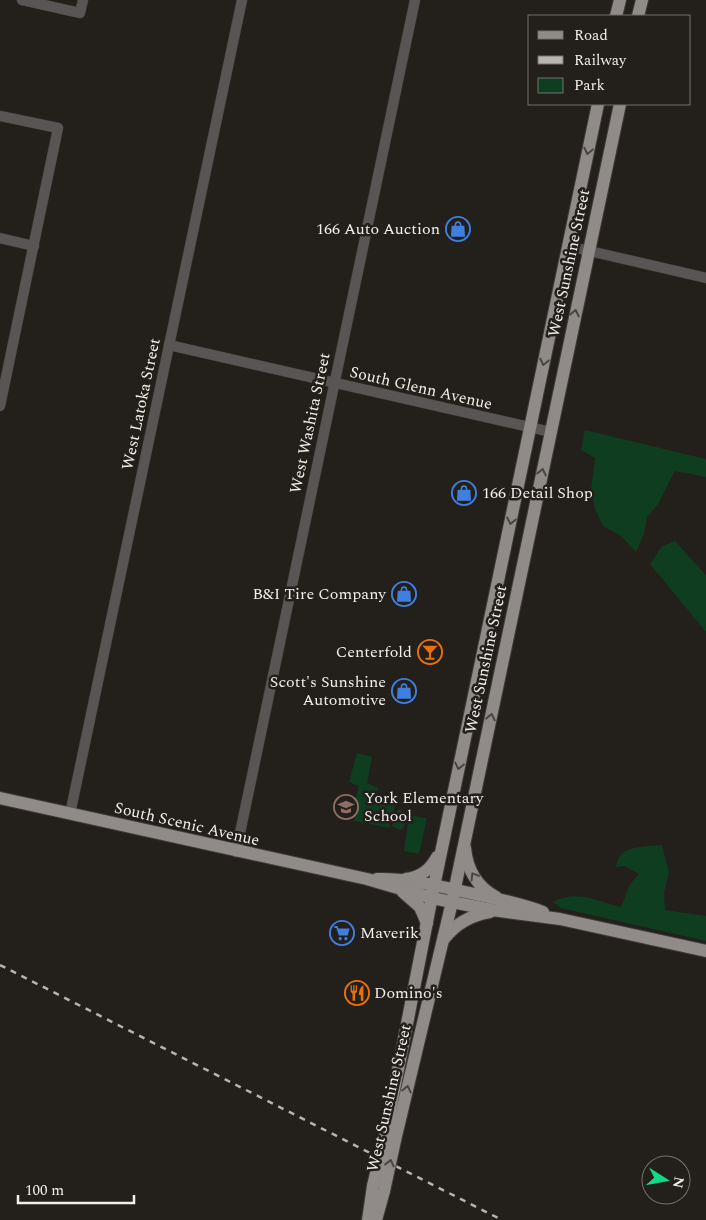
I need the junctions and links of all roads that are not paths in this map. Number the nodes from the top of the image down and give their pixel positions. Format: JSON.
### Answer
{"nodes":[{"id":1,"x":22,"y":0,"type":"edge"},
{"id":2,"x":82,"y":0,"type":"edge"},
{"id":3,"x":242,"y":0,"type":"edge"},
{"id":4,"x":415,"y":0,"type":"edge"},
{"id":5,"x":620,"y":0,"type":"edge"},
{"id":6,"x":642,"y":0,"type":"edge"},
{"id":7,"x":616,"y":15,"type":"edge"},
{"id":8,"x":638,"y":15,"type":"edge"},
{"id":9,"x":598,"y":105,"type":"edge"},
{"id":10,"x":620,"y":105,"type":"edge"},
{"id":11,"x":0,"y":116,"type":"edge"},
{"id":12,"x":0,"y":238,"type":"edge"},
{"id":13,"x":34,"y":246,"type":"junction"},
{"id":14,"x":568,"y":246,"type":"junction"},
{"id":15,"x":588,"y":251,"type":"junction"},
{"id":16,"x":706,"y":278,"type":"edge"},
{"id":17,"x":169,"y":345,"type":"junction"},
{"id":18,"x":5,"y":359,"type":"edge"},
{"id":19,"x":334,"y":383,"type":"junction"},
{"id":20,"x":0,"y":406,"type":"edge"},
{"id":21,"x":530,"y":428,"type":"junction"},
{"id":22,"x":551,"y":432,"type":"junction"},
{"id":23,"x":0,"y":798,"type":"edge"},
{"id":24,"x":70,"y":814,"type":"junction"},
{"id":25,"x":465,"y":839,"type":"junction"},
{"id":26,"x":442,"y":848,"type":"junction"},
{"id":27,"x":236,"y":852,"type":"junction"},
{"id":28,"x":400,"y":884,"type":"junction"},
{"id":29,"x":433,"y":892,"type":"junction"},
{"id":30,"x":453,"y":896,"type":"junction"},
{"id":31,"x":501,"y":906,"type":"junction"},
{"id":32,"x":426,"y":928,"type":"junction"},
{"id":33,"x":442,"y":941,"type":"junction"},
{"id":34,"x":706,"y":951,"type":"edge"},
{"id":35,"x":391,"y":1134,"type":"junction"},
{"id":36,"x":379,"y":1188,"type":"junction"},
{"id":37,"x":368,"y":1220,"type":"edge"},
{"id":38,"x":376,"y":1220,"type":"edge"}],
"edges":[{"from":1,"to":2,"type":"street"},
{"from":3,"to":17,"type":"street","name":"West Latoka Street"},
{"from":4,"to":19,"type":"street","name":"West Washita Street"},
{"from":5,"to":7,"type":"main road"},
{"from":6,"to":8,"type":"main road"},
{"from":9,"to":14,"type":"main road","name":"West Sunshine Street","one_way":true},
{"from":10,"to":15,"type":"main road","name":"West Sunshine Street"},
{"from":11,"to":13,"type":"street"},
{"from":12,"to":13,"type":"street"},
{"from":13,"to":18,"type":"street"},
{"from":14,"to":15,"type":"street"},
{"from":14,"to":21,"type":"main road","name":"West Sunshine Street","one_way":true},
{"from":15,"to":16,"type":"street"},
{"from":22,"to":15,"type":"main road","name":"West Sunshine Street","one_way":true},
{"from":17,"to":19,"type":"street","name":"South Glenn Avenue"},
{"from":17,"to":24,"type":"street","name":"West Latoka Street"},
{"from":18,"to":20,"type":"street"},
{"from":19,"to":21,"type":"street","name":"South Glenn Avenue"},
{"from":19,"to":27,"type":"street","name":"West Washita Street"},
{"from":21,"to":22,"type":"street","name":"South Glenn Avenue"},
{"from":21,"to":26,"type":"main road","name":"West Sunshine Street","one_way":true},
{"from":25,"to":22,"type":"main road","name":"West Sunshine Street","one_way":true},
{"from":23,"to":24,"type":"main road","name":"South Scenic Avenue"},
{"from":24,"to":27,"type":"main road","name":"South Scenic Avenue"},
{"from":25,"to":30,"type":"main road","name":"West Sunshine Street"},
{"from":31,"to":25,"type":"main road","one_way":true},
{"from":26,"to":28,"type":"main road"},
{"from":26,"to":29,"type":"main road","name":"West Sunshine Street"},
{"from":27,"to":28,"type":"main road","name":"South Scenic Avenue"},
{"from":28,"to":29,"type":"main road","name":"South Scenic Avenue"},
{"from":28,"to":32,"type":"main road"},
{"from":29,"to":30,"type":"main road","name":"South Scenic Avenue"},
{"from":29,"to":32,"type":"main road","name":"West Sunshine Street"},
{"from":30,"to":31,"type":"main road","name":"South Scenic Avenue"},
{"from":30,"to":33,"type":"main road","name":"West Sunshine Street"},
{"from":31,"to":33,"type":"main road"},
{"from":31,"to":34,"type":"main road","name":"South Scenic Avenue"},
{"from":32,"to":35,"type":"main road","name":"West Sunshine Street"},
{"from":35,"to":33,"type":"main road","name":"West Sunshine Street","one_way":true},
{"from":35,"to":36,"type":"main road","name":"West Sunshine Street","bridge":true},
{"from":36,"to":37,"type":"main road","name":"West Sunshine Street"},
{"from":36,"to":38,"type":"main road","name":"West Sunshine Street"}]}
